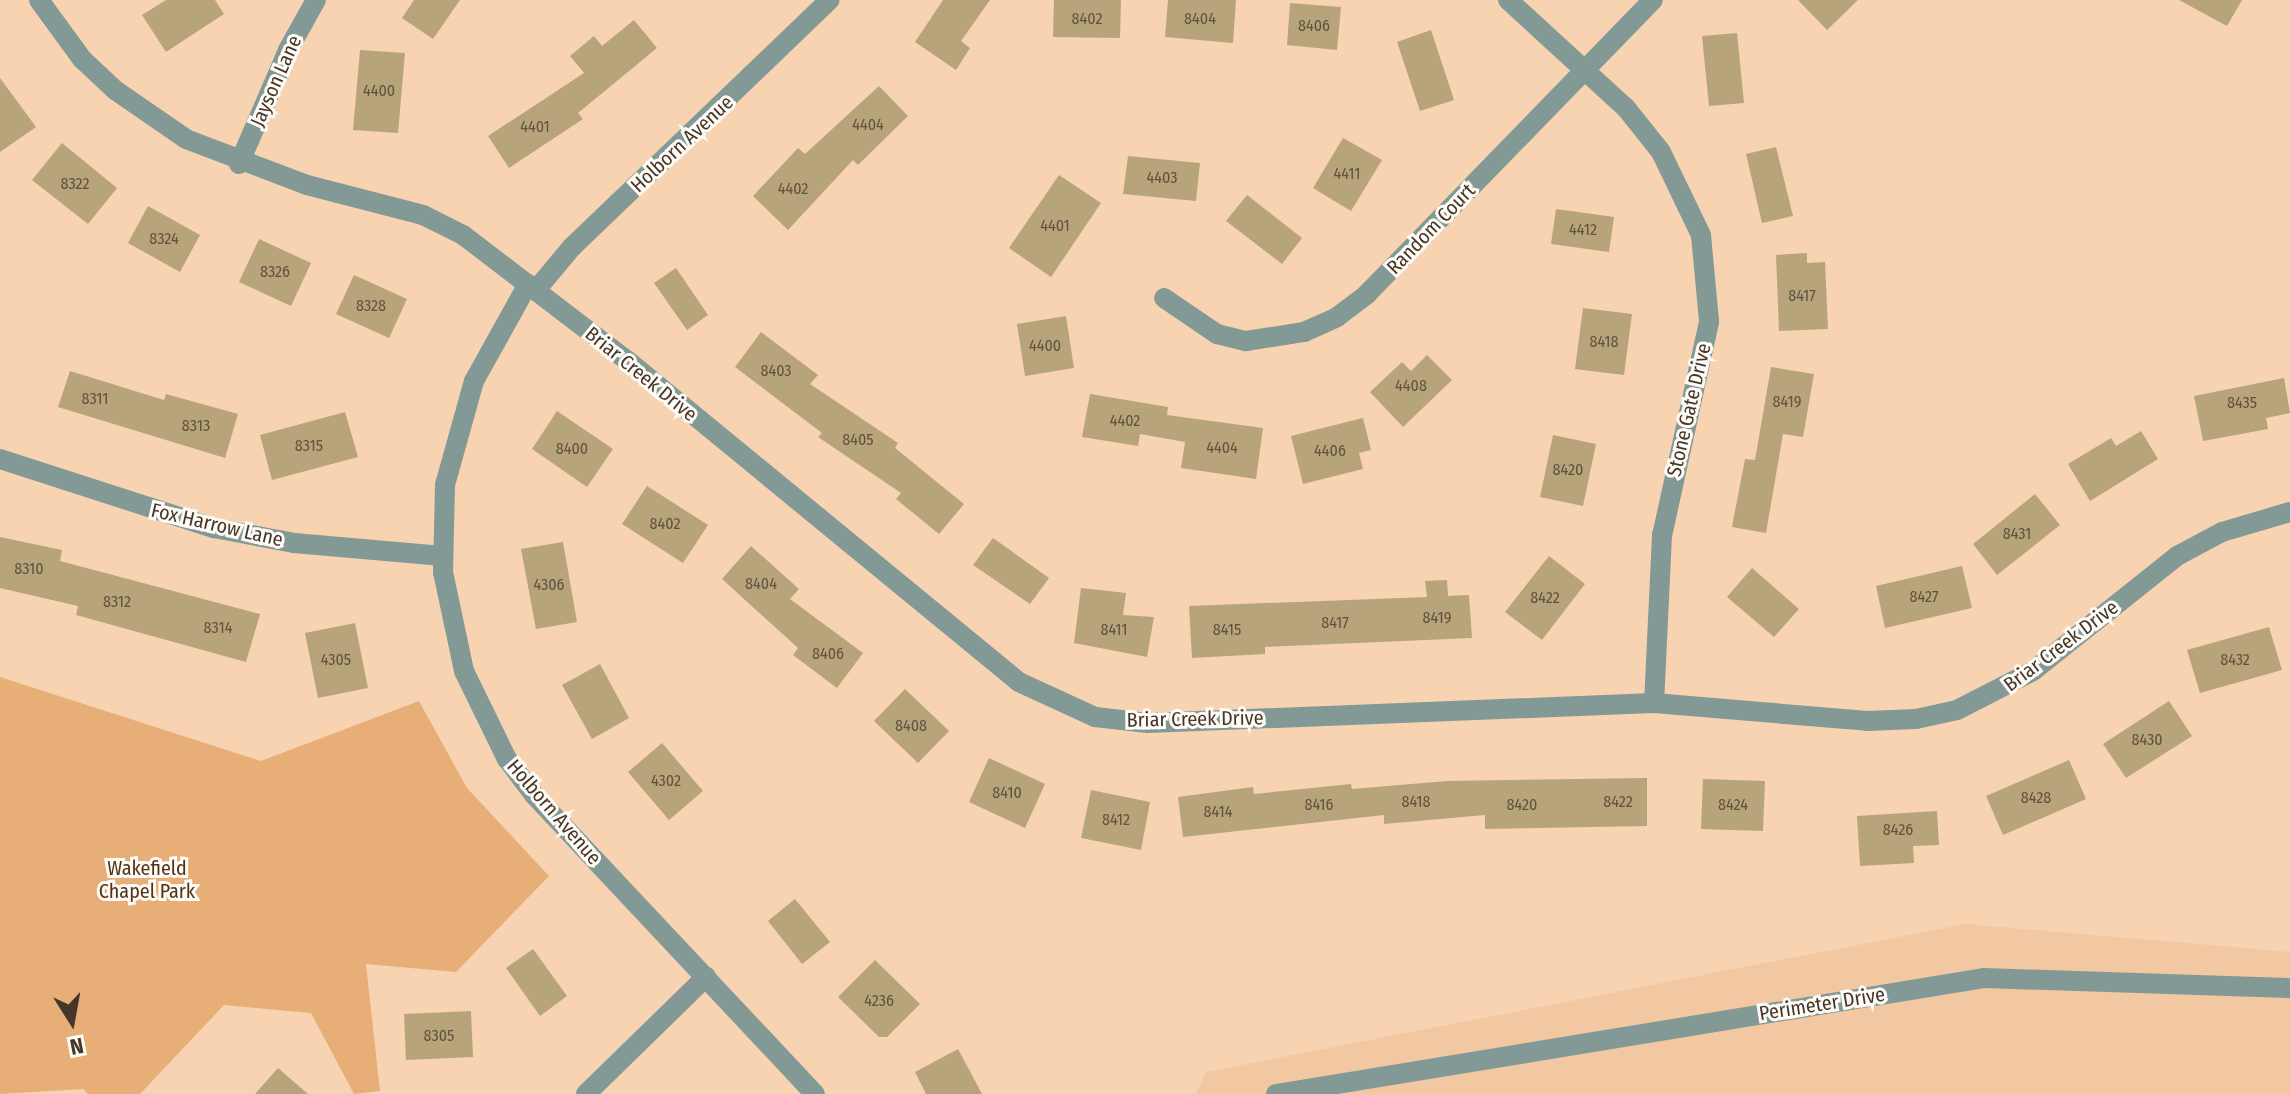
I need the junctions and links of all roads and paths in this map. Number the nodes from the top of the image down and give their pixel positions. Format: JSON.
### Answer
{"nodes":[{"id":1,"x":39,"y":0,"type":"edge"},
{"id":2,"x":316,"y":0,"type":"edge"},
{"id":3,"x":830,"y":0,"type":"edge"},
{"id":4,"x":1508,"y":0,"type":"edge"},
{"id":5,"x":1653,"y":0,"type":"edge"},
{"id":6,"x":1586,"y":69,"type":"junction"},
{"id":7,"x":239,"y":164,"type":"junction"},
{"id":8,"x":532,"y":287,"type":"junction"},
{"id":9,"x":1164,"y":298,"type":"dead end"},
{"id":10,"x":0,"y":459,"type":"edge"},
{"id":11,"x":2290,"y":512,"type":"edge"},
{"id":12,"x":442,"y":556,"type":"junction"},
{"id":13,"x":1654,"y":703,"type":"junction"},
{"id":14,"x":706,"y":977,"type":"junction"},
{"id":15,"x":2290,"y":988,"type":"edge"},
{"id":16,"x":1358,"y":1086,"type":"edge"},
{"id":17,"x":586,"y":1094,"type":"edge"},
{"id":18,"x":815,"y":1094,"type":"edge"},
{"id":19,"x":1276,"y":1094,"type":"edge"}],
"edges":[{"from":1,"to":7,"type":"street","name":"Briar Creek Drive"},
{"from":2,"to":7,"type":"street","name":"Jayson Lane"},
{"from":3,"to":8,"type":"street","name":"Holborn Avenue"},
{"from":4,"to":6,"type":"street","name":"Stone Gate Drive"},
{"from":5,"to":6,"type":"street","name":"Random Court"},
{"from":6,"to":9,"type":"street","name":"Random Court"},
{"from":6,"to":13,"type":"street","name":"Stone Gate Drive"},
{"from":7,"to":8,"type":"street","name":"Briar Creek Drive"},
{"from":8,"to":12,"type":"street","name":"Holborn Avenue"},
{"from":8,"to":13,"type":"street","name":"Briar Creek Drive"},
{"from":10,"to":12,"type":"street","name":"Fox Harrow Lane"},
{"from":11,"to":13,"type":"street","name":"Briar Creek Drive"},
{"from":12,"to":14,"type":"street","name":"Holborn Avenue"},
{"from":14,"to":17,"type":"street"},
{"from":14,"to":18,"type":"street","name":"Holborn Avenue"},
{"from":15,"to":16,"type":"street","name":"Perimeter Drive"},
{"from":16,"to":19,"type":"street","name":"Perimeter Drive"}]}
